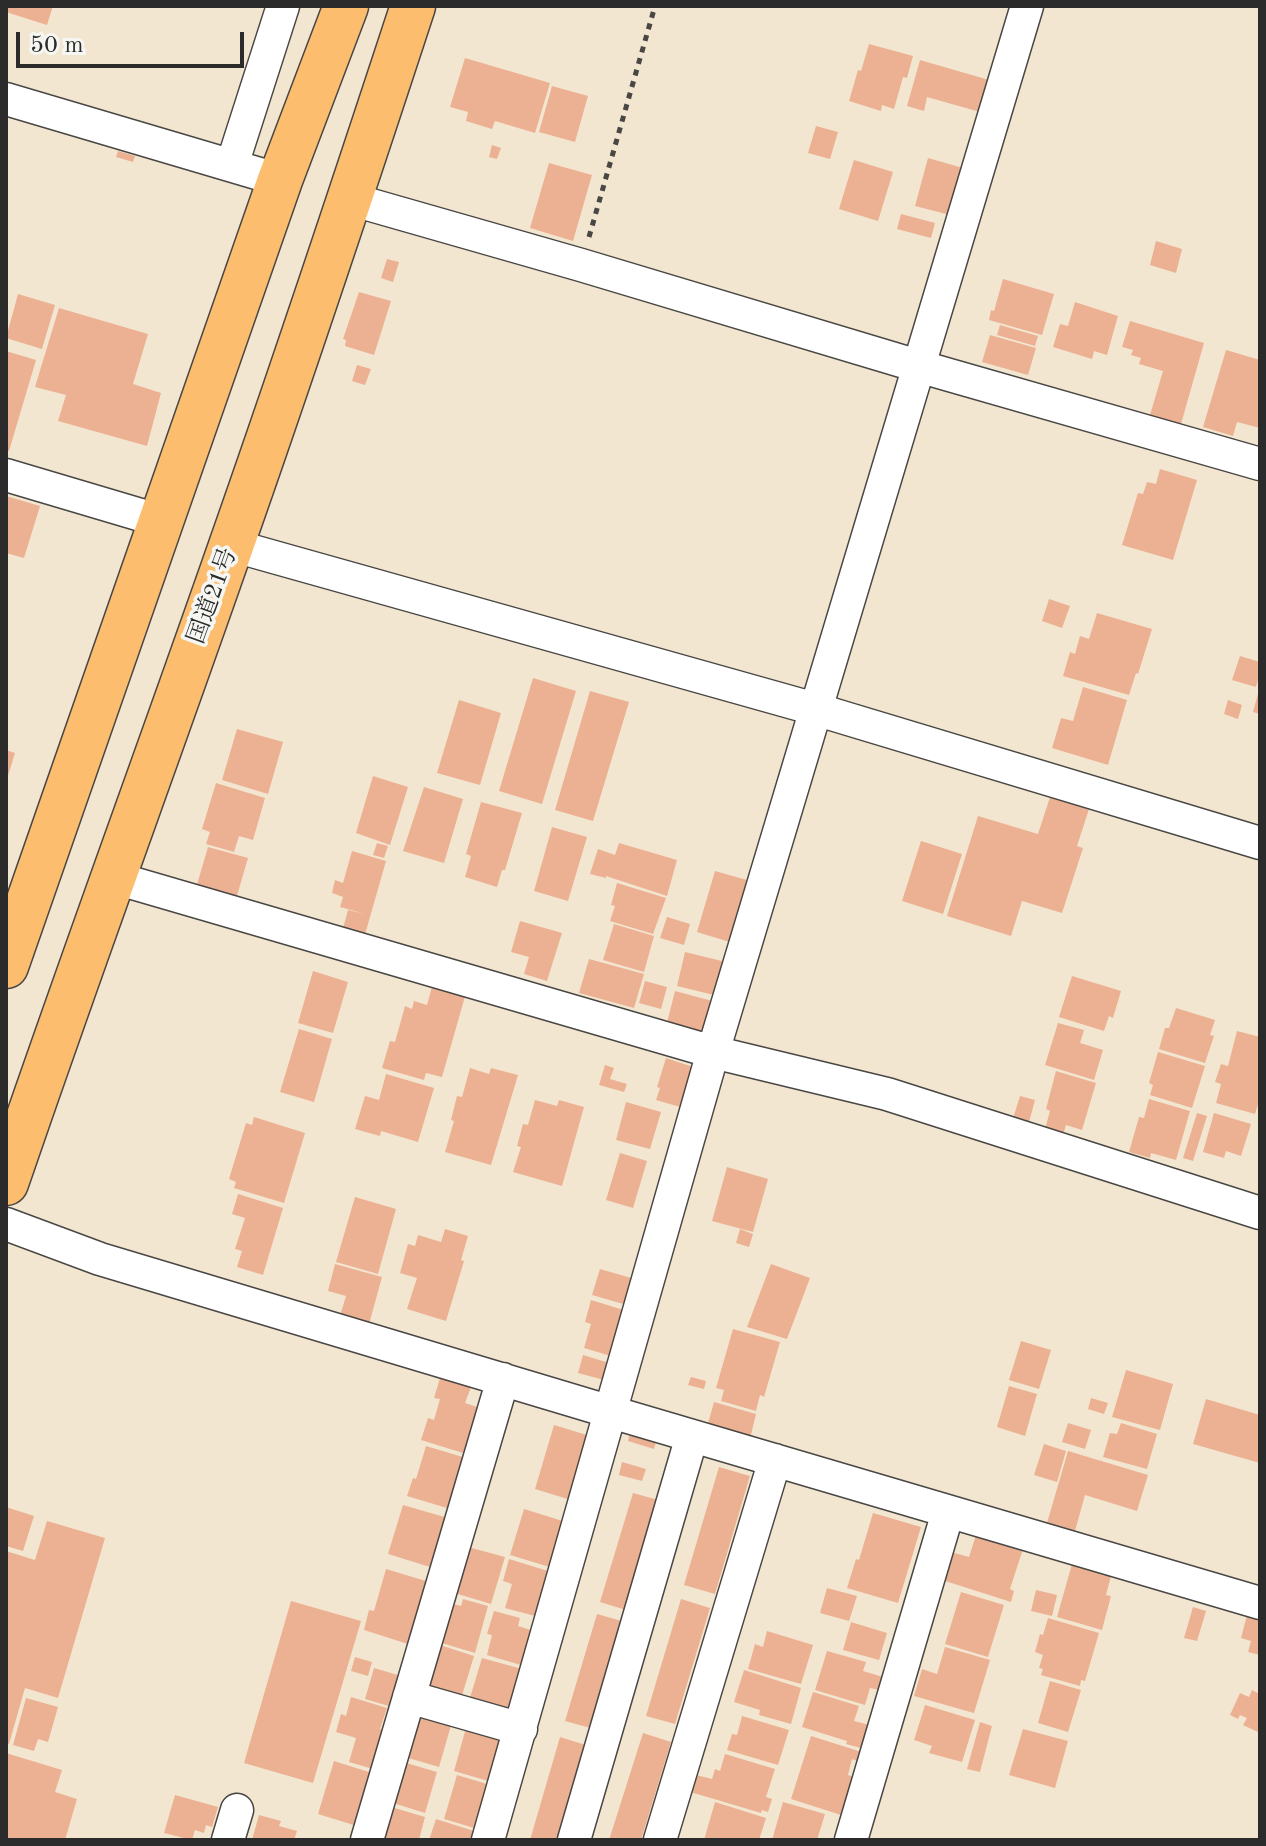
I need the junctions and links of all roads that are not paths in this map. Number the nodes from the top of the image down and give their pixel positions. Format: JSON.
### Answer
{"nodes":[{"id":1,"x":283,"y":6,"type":"edge"},
{"id":2,"x":346,"y":6,"type":"edge"},
{"id":3,"x":413,"y":6,"type":"edge"},
{"id":4,"x":1027,"y":6,"type":"edge"},
{"id":5,"x":6,"y":99,"type":"edge"},
{"id":6,"x":232,"y":165,"type":"junction"},
{"id":7,"x":280,"y":180,"type":"junction"},
{"id":8,"x":350,"y":199,"type":"junction"},
{"id":9,"x":918,"y":366,"type":"junction"},
{"id":10,"x":1260,"y":464,"type":"edge"},
{"id":11,"x":6,"y":475,"type":"edge"},
{"id":12,"x":161,"y":521,"type":"junction"},
{"id":13,"x":231,"y":545,"type":"junction"},
{"id":14,"x":815,"y":709,"type":"junction"},
{"id":15,"x":1260,"y":843,"type":"edge"},
{"id":16,"x":112,"y":877,"type":"junction"},
{"id":17,"x":6,"y":966,"type":"edge"},
{"id":18,"x":713,"y":1052,"type":"junction"},
{"id":19,"x":6,"y":1183,"type":"edge"},
{"id":20,"x":1260,"y":1213,"type":"edge"},
{"id":21,"x":6,"y":1224,"type":"edge"},
{"id":22,"x":503,"y":1379,"type":"junction"},
{"id":23,"x":611,"y":1412,"type":"junction"},
{"id":24,"x":692,"y":1436,"type":"junction"},
{"id":25,"x":775,"y":1460,"type":"junction"},
{"id":26,"x":948,"y":1512,"type":"junction"},
{"id":27,"x":1260,"y":1603,"type":"edge"},
{"id":28,"x":409,"y":1697,"type":"junction"},
{"id":29,"x":521,"y":1729,"type":"junction"},
{"id":30,"x":367,"y":1840,"type":"edge"},
{"id":31,"x":488,"y":1840,"type":"edge"},
{"id":32,"x":574,"y":1840,"type":"edge"},
{"id":33,"x":660,"y":1840,"type":"edge"},
{"id":34,"x":851,"y":1840,"type":"edge"}],
"edges":[{"from":1,"to":6,"type":"street"},
{"from":2,"to":7,"type":"highway"},
{"from":3,"to":8,"type":"highway","name":"国道21号"},
{"from":4,"to":9,"type":"street"},
{"from":5,"to":6,"type":"street"},
{"from":6,"to":7,"type":"street"},
{"from":7,"to":12,"type":"highway"},
{"from":8,"to":9,"type":"street"},
{"from":8,"to":13,"type":"highway","name":"国道21号"},
{"from":9,"to":10,"type":"street"},
{"from":9,"to":14,"type":"street"},
{"from":11,"to":12,"type":"street"},
{"from":12,"to":17,"type":"highway"},
{"from":13,"to":14,"type":"street"},
{"from":13,"to":16,"type":"highway","name":"国道21号"},
{"from":14,"to":15,"type":"street"},
{"from":14,"to":18,"type":"street"},
{"from":16,"to":18,"type":"street"},
{"from":16,"to":19,"type":"highway","name":"国道21号"},
{"from":18,"to":20,"type":"street"},
{"from":18,"to":23,"type":"street"},
{"from":21,"to":22,"type":"street"},
{"from":22,"to":23,"type":"street"},
{"from":22,"to":28,"type":"street"},
{"from":23,"to":24,"type":"street"},
{"from":23,"to":29,"type":"street"},
{"from":24,"to":25,"type":"street"},
{"from":24,"to":32,"type":"street"},
{"from":25,"to":26,"type":"street"},
{"from":25,"to":33,"type":"street"},
{"from":26,"to":27,"type":"street"},
{"from":26,"to":34,"type":"street"},
{"from":28,"to":29,"type":"street"},
{"from":28,"to":30,"type":"street"},
{"from":29,"to":31,"type":"street"}]}
